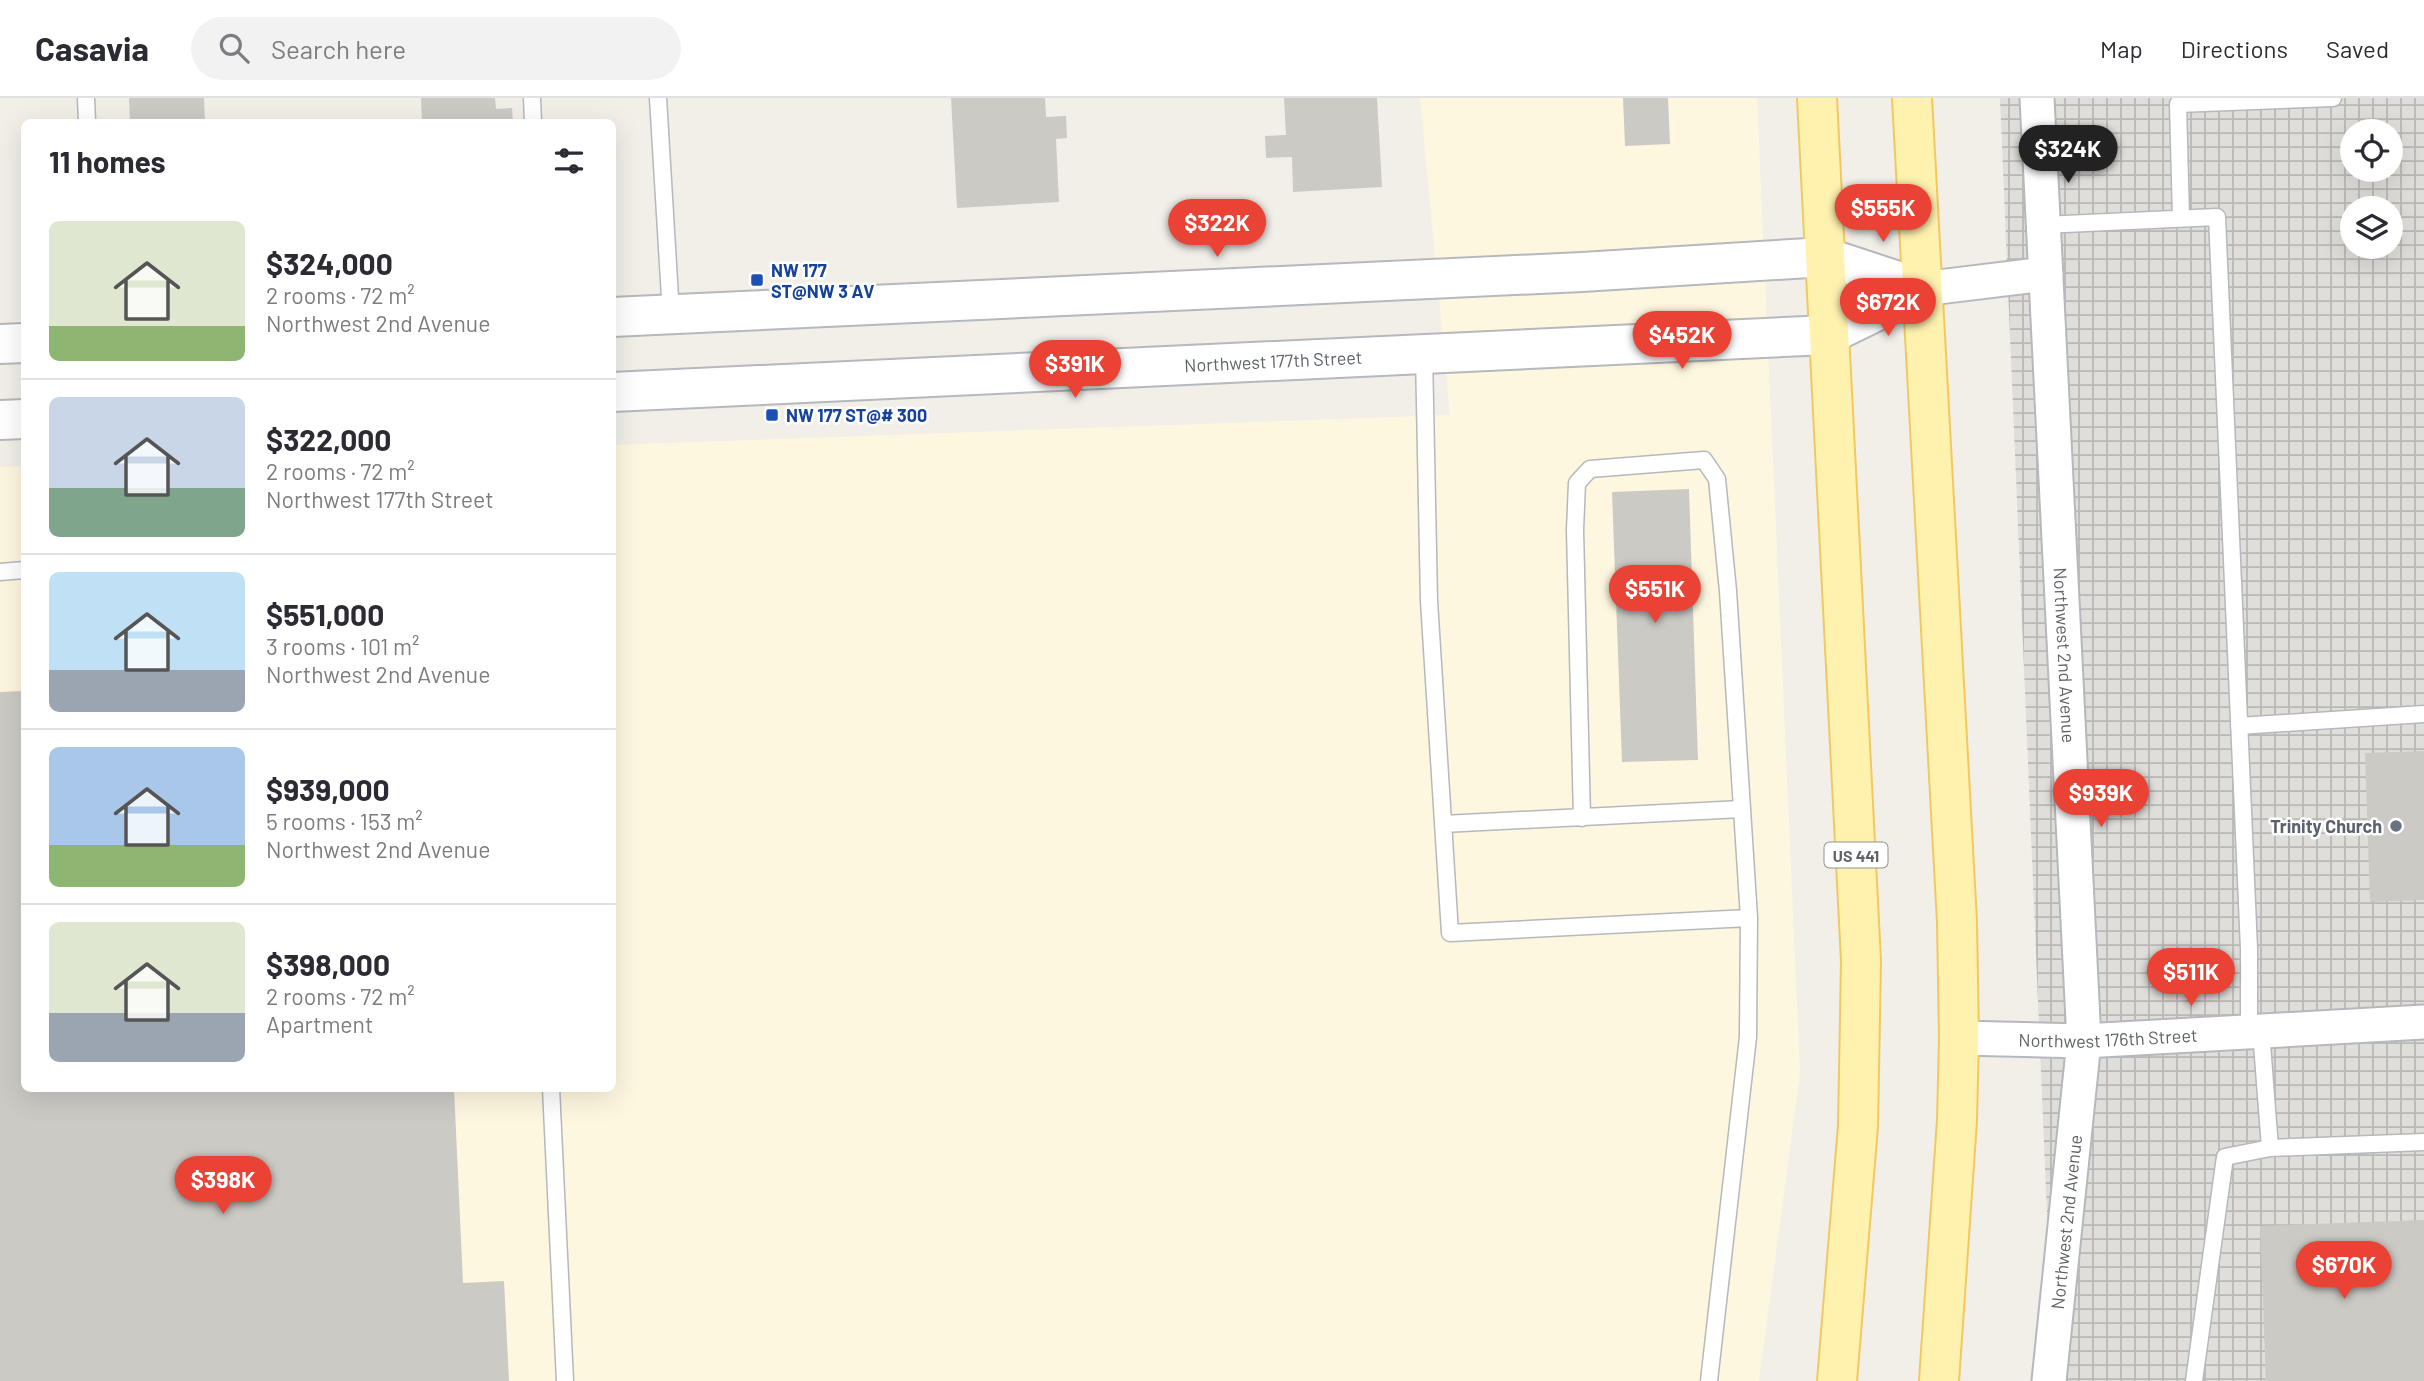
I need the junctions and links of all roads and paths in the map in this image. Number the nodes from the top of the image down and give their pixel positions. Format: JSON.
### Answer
{"nodes":[{"id":1,"x":86,"y":98,"type":"edge"},
{"id":2,"x":532,"y":98,"type":"edge"},
{"id":3,"x":658,"y":98,"type":"edge"},
{"id":4,"x":1816,"y":98,"type":"edge"},
{"id":5,"x":1912,"y":98,"type":"edge"},
{"id":6,"x":2036,"y":98,"type":"edge"},
{"id":7,"x":2333,"y":98,"type":"edge"},
{"id":8,"x":87,"y":119,"type":"edge"},
{"id":9,"x":533,"y":119,"type":"edge"},
{"id":10,"x":2181,"y":218,"type":"junction"},
{"id":11,"x":2043,"y":225,"type":"junction"},
{"id":12,"x":1825,"y":257,"type":"junction"},
{"id":13,"x":2046,"y":274,"type":"junction"},
{"id":14,"x":1922,"y":289,"type":"junction"},
{"id":15,"x":671,"y":314,"type":"junction"},
{"id":16,"x":616,"y":317,"type":"edge"},
{"id":17,"x":1828,"y":335,"type":"junction"},
{"id":18,"x":21,"y":343,"type":"edge"},
{"id":19,"x":0,"y":344,"type":"edge"},
{"id":20,"x":1424,"y":354,"type":"junction"},
{"id":21,"x":616,"y":392,"type":"edge"},
{"id":22,"x":21,"y":418,"type":"edge"},
{"id":23,"x":0,"y":420,"type":"edge"},
{"id":24,"x":21,"y":570,"type":"edge"},
{"id":25,"x":0,"y":572,"type":"edge"},
{"id":26,"x":2424,"y":714,"type":"edge"},
{"id":27,"x":2239,"y":726,"type":"junction"},
{"id":28,"x":1742,"y":809,"type":"junction"},
{"id":29,"x":1581,"y":818,"type":"junction"},
{"id":30,"x":1443,"y":824,"type":"junction"},
{"id":31,"x":1749,"y":918,"type":"junction"},
{"id":32,"x":2424,"y":1021,"type":"edge"},
{"id":33,"x":2255,"y":1031,"type":"junction"},
{"id":34,"x":1959,"y":1038,"type":"junction"},
{"id":35,"x":2084,"y":1041,"type":"junction"},
{"id":36,"x":551,"y":1092,"type":"edge"},
{"id":37,"x":2424,"y":1142,"type":"edge"},
{"id":38,"x":2270,"y":1148,"type":"junction"},
{"id":39,"x":1837,"y":1379,"type":"edge"},
{"id":40,"x":565,"y":1381,"type":"edge"},
{"id":41,"x":1709,"y":1381,"type":"edge"},
{"id":42,"x":1940,"y":1381,"type":"edge"},
{"id":43,"x":2049,"y":1381,"type":"edge"},
{"id":44,"x":2194,"y":1381,"type":"edge"}],
"edges":[{"from":1,"to":8,"type":"lane"},
{"from":2,"to":9,"type":"lane"},
{"from":3,"to":15,"type":"lane"},
{"from":4,"to":12,"type":"main road","number":"US 441"},
{"from":5,"to":14,"type":"main road"},
{"from":6,"to":11,"type":"street","name":"Northwest 2nd Avenue"},
{"from":7,"to":10,"type":"lane"},
{"from":10,"to":11,"type":"lane"},
{"from":10,"to":27,"type":"lane"},
{"from":11,"to":13,"type":"street","name":"Northwest 2nd Avenue"},
{"from":12,"to":14,"type":"street","name":"Northwest 177th Street"},
{"from":12,"to":15,"type":"street","name":"Northwest 177th Street"},
{"from":12,"to":17,"type":"main road","number":"US 441"},
{"from":13,"to":14,"type":"street","name":"Northwest 177th Street"},
{"from":13,"to":35,"type":"street","name":"Northwest 2nd Avenue"},
{"from":14,"to":17,"type":"street","name":"Northwest 177th Street"},
{"from":14,"to":34,"type":"main road"},
{"from":15,"to":16,"type":"street","name":"Northwest 177th Street"},
{"from":17,"to":20,"type":"street","name":"Northwest 177th Street"},
{"from":17,"to":39,"type":"main road","number":"US 441"},
{"from":18,"to":19,"type":"street"},
{"from":20,"to":21,"type":"street","name":"Northwest 177th Street"},
{"from":20,"to":30,"type":"lane"},
{"from":22,"to":23,"type":"street"},
{"from":24,"to":25,"type":"lane"},
{"from":26,"to":27,"type":"lane"},
{"from":27,"to":33,"type":"lane"},
{"from":28,"to":29,"type":"lane"},
{"from":28,"to":29,"type":"lane"},
{"from":28,"to":31,"type":"lane"},
{"from":29,"to":30,"type":"lane"},
{"from":30,"to":31,"type":"lane"},
{"from":31,"to":41,"type":"lane"},
{"from":32,"to":33,"type":"street","name":"Northwest 176th Street"},
{"from":33,"to":35,"type":"street","name":"Northwest 176th Street"},
{"from":33,"to":38,"type":"lane"},
{"from":34,"to":35,"type":"street","name":"Northwest 176th Street"},
{"from":34,"to":42,"type":"main road"},
{"from":35,"to":43,"type":"street","name":"Northwest 2nd Avenue"},
{"from":36,"to":40,"type":"lane"},
{"from":37,"to":38,"type":"lane"},
{"from":38,"to":44,"type":"lane"}]}
